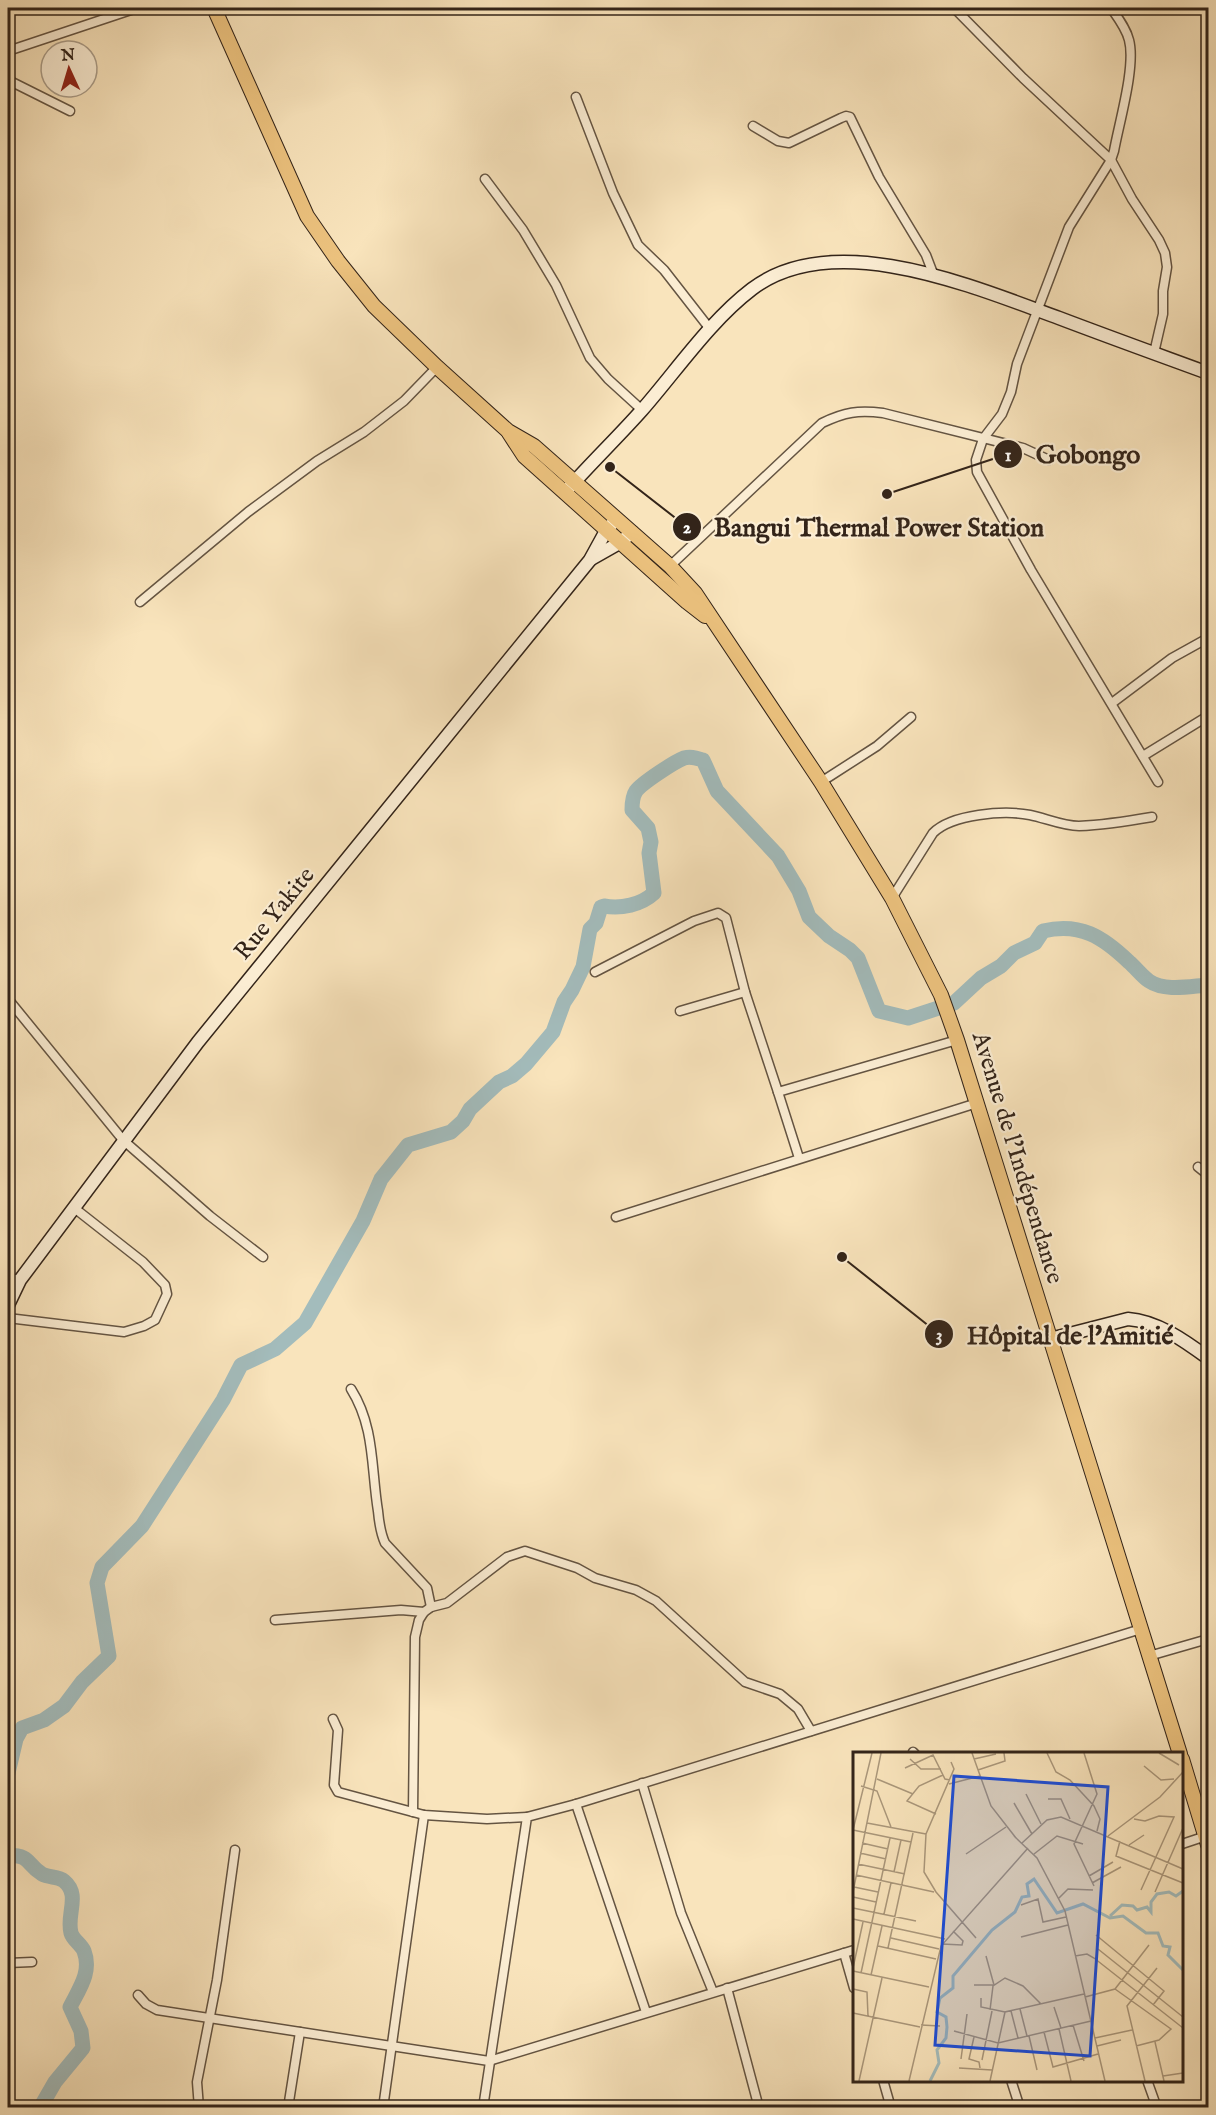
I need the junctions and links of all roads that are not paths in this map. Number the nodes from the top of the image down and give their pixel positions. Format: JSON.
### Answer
{"nodes":[{"id":1,"x":137,"y":8,"type":"edge"},
{"id":2,"x":214,"y":8,"type":"edge"},
{"id":3,"x":954,"y":8,"type":"edge"},
{"id":4,"x":1112,"y":8,"type":"edge"},
{"id":5,"x":8,"y":51,"type":"edge"},
{"id":6,"x":8,"y":80,"type":"edge"},
{"id":7,"x":576,"y":97,"type":"dead end"},
{"id":8,"x":70,"y":111,"type":"dead end"},
{"id":9,"x":753,"y":126,"type":"dead end"},
{"id":10,"x":1111,"y":160,"type":"junction"},
{"id":11,"x":485,"y":178,"type":"dead end"},
{"id":12,"x":934,"y":276,"type":"junction"},
{"id":13,"x":1037,"y":310,"type":"junction"},
{"id":14,"x":710,"y":329,"type":"junction"},
{"id":15,"x":1154,"y":353,"type":"junction"},
{"id":16,"x":437,"y":367,"type":"junction"},
{"id":17,"x":1209,"y":373,"type":"edge"},
{"id":18,"x":642,"y":410,"type":"junction"},
{"id":19,"x":983,"y":439,"type":"junction"},
{"id":20,"x":1049,"y":460,"type":"dead end"},
{"id":21,"x":570,"y":487,"type":"junction"},
{"id":22,"x":616,"y":519,"type":"junction"},
{"id":23,"x":607,"y":529,"type":"junction"},
{"id":24,"x":632,"y":532,"type":"junction"},
{"id":25,"x":621,"y":542,"type":"junction"},
{"id":26,"x":590,"y":560,"type":"junction"},
{"id":27,"x":670,"y":566,"type":"junction"},
{"id":28,"x":140,"y":602,"type":"dead end"},
{"id":29,"x":712,"y":621,"type":"junction"},
{"id":30,"x":1209,"y":638,"type":"edge"},
{"id":31,"x":1112,"y":703,"type":"junction"},
{"id":32,"x":1209,"y":716,"type":"edge"},
{"id":33,"x":911,"y":717,"type":"dead end"},
{"id":34,"x":1143,"y":756,"type":"junction"},
{"id":35,"x":822,"y":782,"type":"junction"},
{"id":36,"x":1158,"y":782,"type":"dead end"},
{"id":37,"x":1152,"y":817,"type":"dead end"},
{"id":38,"x":892,"y":898,"type":"junction"},
{"id":39,"x":595,"y":972,"type":"dead end"},
{"id":40,"x":746,"y":992,"type":"junction"},
{"id":41,"x":8,"y":999,"type":"edge"},
{"id":42,"x":680,"y":1011,"type":"dead end"},
{"id":43,"x":957,"y":1040,"type":"junction"},
{"id":44,"x":778,"y":1092,"type":"junction"},
{"id":45,"x":977,"y":1103,"type":"junction"},
{"id":46,"x":123,"y":1140,"type":"junction"},
{"id":47,"x":799,"y":1158,"type":"junction"},
{"id":48,"x":1198,"y":1167,"type":"dead end"},
{"id":49,"x":1209,"y":1175,"type":"edge"},
{"id":50,"x":73,"y":1207,"type":"junction"},
{"id":51,"x":616,"y":1217,"type":"dead end"},
{"id":52,"x":263,"y":1257,"type":"dead end"},
{"id":53,"x":14,"y":1279,"type":"edge"},
{"id":54,"x":8,"y":1305,"type":"edge"},
{"id":55,"x":8,"y":1318,"type":"edge"},
{"id":56,"x":1050,"y":1339,"type":"junction"},
{"id":57,"x":1209,"y":1358,"type":"edge"},
{"id":58,"x":351,"y":1389,"type":"dead end"},
{"id":59,"x":428,"y":1610,"type":"junction"},
{"id":60,"x":275,"y":1620,"type":"dead end"},
{"id":61,"x":1141,"y":1629,"type":"junction"},
{"id":62,"x":1209,"y":1640,"type":"edge"},
{"id":63,"x":1149,"y":1656,"type":"junction"},
{"id":64,"x":333,"y":1719,"type":"dead end"},
{"id":65,"x":811,"y":1731,"type":"junction"},
{"id":66,"x":1179,"y":1752,"type":"edge"},
{"id":67,"x":1183,"y":1762,"type":"edge"},
{"id":68,"x":642,"y":1784,"type":"junction"},
{"id":69,"x":576,"y":1804,"type":"junction"},
{"id":70,"x":413,"y":1812,"type":"junction"},
{"id":71,"x":424,"y":1815,"type":"junction"},
{"id":72,"x":527,"y":1817,"type":"junction"},
{"id":73,"x":1207,"y":1840,"type":"edge"},
{"id":74,"x":1183,"y":1844,"type":"edge"},
{"id":75,"x":235,"y":1850,"type":"dead end"},
{"id":76,"x":853,"y":1951,"type":"edge"},
{"id":77,"x":844,"y":1953,"type":"junction"},
{"id":78,"x":32,"y":1962,"type":"dead end"},
{"id":79,"x":8,"y":1963,"type":"edge"},
{"id":80,"x":853,"y":1982,"type":"edge"},
{"id":81,"x":727,"y":1988,"type":"junction"},
{"id":82,"x":713,"y":1992,"type":"junction"},
{"id":83,"x":138,"y":1995,"type":"dead end"},
{"id":84,"x":646,"y":2012,"type":"junction"},
{"id":85,"x":210,"y":2019,"type":"junction"},
{"id":86,"x":300,"y":2032,"type":"junction"},
{"id":87,"x":391,"y":2046,"type":"junction"},
{"id":88,"x":489,"y":2061,"type":"junction"},
{"id":89,"x":884,"y":2082,"type":"edge"},
{"id":90,"x":1012,"y":2082,"type":"edge"},
{"id":91,"x":1148,"y":2082,"type":"edge"},
{"id":92,"x":199,"y":2108,"type":"edge"},
{"id":93,"x":288,"y":2108,"type":"edge"},
{"id":94,"x":383,"y":2108,"type":"edge"},
{"id":95,"x":483,"y":2108,"type":"edge"},
{"id":96,"x":759,"y":2108,"type":"edge"},
{"id":97,"x":891,"y":2108,"type":"edge"},
{"id":98,"x":1020,"y":2108,"type":"edge"},
{"id":99,"x":1157,"y":2108,"type":"edge"}],
"edges":[{"from":1,"to":5,"type":"street"},
{"from":2,"to":16,"type":"main road","name":"Avenue de l'Indépendance"},
{"from":3,"to":10,"type":"street"},
{"from":4,"to":10,"type":"street"},
{"from":6,"to":8,"type":"street"},
{"from":7,"to":14,"type":"street"},
{"from":9,"to":12,"type":"street"},
{"from":10,"to":13,"type":"street"},
{"from":10,"to":15,"type":"street"},
{"from":11,"to":18,"type":"street"},
{"from":12,"to":13,"type":"main road"},
{"from":12,"to":14,"type":"main road"},
{"from":13,"to":15,"type":"main road"},
{"from":13,"to":19,"type":"street"},
{"from":14,"to":18,"type":"main road"},
{"from":15,"to":17,"type":"main road"},
{"from":16,"to":21,"type":"main road","name":"Avenue de l'Indépendance"},
{"from":16,"to":28,"type":"street"},
{"from":18,"to":21,"type":"main road"},
{"from":19,"to":20,"type":"street"},
{"from":19,"to":27,"type":"street"},
{"from":19,"to":31,"type":"street"},
{"from":21,"to":22,"type":"main road","name":"Avenue de l'Indépendance"},
{"from":21,"to":23,"type":"main road","name":"Avenue de l'Indépendance"},
{"from":22,"to":23,"type":"main road","name":"Rue Yakite"},
{"from":22,"to":24,"type":"main road","name":"Avenue de l'Indépendance"},
{"from":23,"to":25,"type":"main road","name":"Avenue de l'Indépendance"},
{"from":23,"to":26,"type":"main road","name":"Rue Yakite"},
{"from":24,"to":25,"type":"main road","name":"Rue Yakite"},
{"from":24,"to":27,"type":"main road","name":"Avenue de l'Indépendance"},
{"from":25,"to":26,"type":"main road","name":"Rue Yakite"},
{"from":25,"to":29,"type":"main road","name":"Avenue de l'Indépendance"},
{"from":26,"to":46,"type":"main road","name":"Rue Yakite"},
{"from":27,"to":29,"type":"main road","name":"Avenue de l'Indépendance"},
{"from":29,"to":35,"type":"main road","name":"Avenue de l'Indépendance"},
{"from":30,"to":31,"type":"street"},
{"from":31,"to":34,"type":"street"},
{"from":32,"to":34,"type":"street"},
{"from":33,"to":35,"type":"street"},
{"from":34,"to":36,"type":"street"},
{"from":35,"to":38,"type":"main road","name":"Avenue de l'Indépendance"},
{"from":37,"to":38,"type":"street"},
{"from":38,"to":43,"type":"main road","name":"Avenue de l'Indépendance"},
{"from":39,"to":40,"type":"street"},
{"from":40,"to":42,"type":"street"},
{"from":40,"to":44,"type":"street"},
{"from":41,"to":46,"type":"street"},
{"from":43,"to":44,"type":"street"},
{"from":43,"to":45,"type":"main road","name":"Avenue de l'Indépendance"},
{"from":44,"to":47,"type":"street"},
{"from":45,"to":47,"type":"street"},
{"from":45,"to":56,"type":"main road","name":"Avenue de l'Indépendance"},
{"from":46,"to":50,"type":"main road","name":"Rue Yakite"},
{"from":46,"to":52,"type":"street"},
{"from":47,"to":51,"type":"street"},
{"from":48,"to":49,"type":"street"},
{"from":50,"to":53,"type":"main road","name":"Rue Yakite"},
{"from":50,"to":55,"type":"street"},
{"from":53,"to":54,"type":"main road","name":"Rue Yakite"},
{"from":56,"to":57,"type":"main road"},
{"from":56,"to":61,"type":"main road","name":"Avenue de l'Indépendance"},
{"from":58,"to":59,"type":"street"},
{"from":59,"to":60,"type":"street"},
{"from":59,"to":65,"type":"street"},
{"from":59,"to":70,"type":"street"},
{"from":61,"to":63,"type":"main road","name":"Avenue de l'Indépendance"},
{"from":61,"to":65,"type":"street"},
{"from":62,"to":63,"type":"street"},
{"from":63,"to":66,"type":"main road","name":"Avenue de l'Indépendance"},
{"from":64,"to":70,"type":"street"},
{"from":65,"to":68,"type":"street"},
{"from":67,"to":73,"type":"main road"},
{"from":68,"to":69,"type":"street"},
{"from":68,"to":82,"type":"street"},
{"from":69,"to":72,"type":"street"},
{"from":69,"to":84,"type":"street"},
{"from":70,"to":71,"type":"street"},
{"from":71,"to":72,"type":"street"},
{"from":71,"to":87,"type":"street"},
{"from":72,"to":88,"type":"street"},
{"from":73,"to":74,"type":"street"},
{"from":75,"to":85,"type":"street"},
{"from":76,"to":77,"type":"street"},
{"from":77,"to":80,"type":"street"},
{"from":77,"to":81,"type":"street"},
{"from":78,"to":79,"type":"street"},
{"from":81,"to":82,"type":"street"},
{"from":81,"to":96,"type":"street"},
{"from":82,"to":84,"type":"street"},
{"from":83,"to":85,"type":"street"},
{"from":84,"to":88,"type":"street"},
{"from":85,"to":86,"type":"street"},
{"from":85,"to":92,"type":"street"},
{"from":86,"to":87,"type":"street"},
{"from":86,"to":93,"type":"street"},
{"from":87,"to":88,"type":"street"},
{"from":87,"to":94,"type":"street"},
{"from":88,"to":95,"type":"street"},
{"from":89,"to":97,"type":"street"},
{"from":90,"to":98,"type":"street"},
{"from":91,"to":99,"type":"street"}]}
